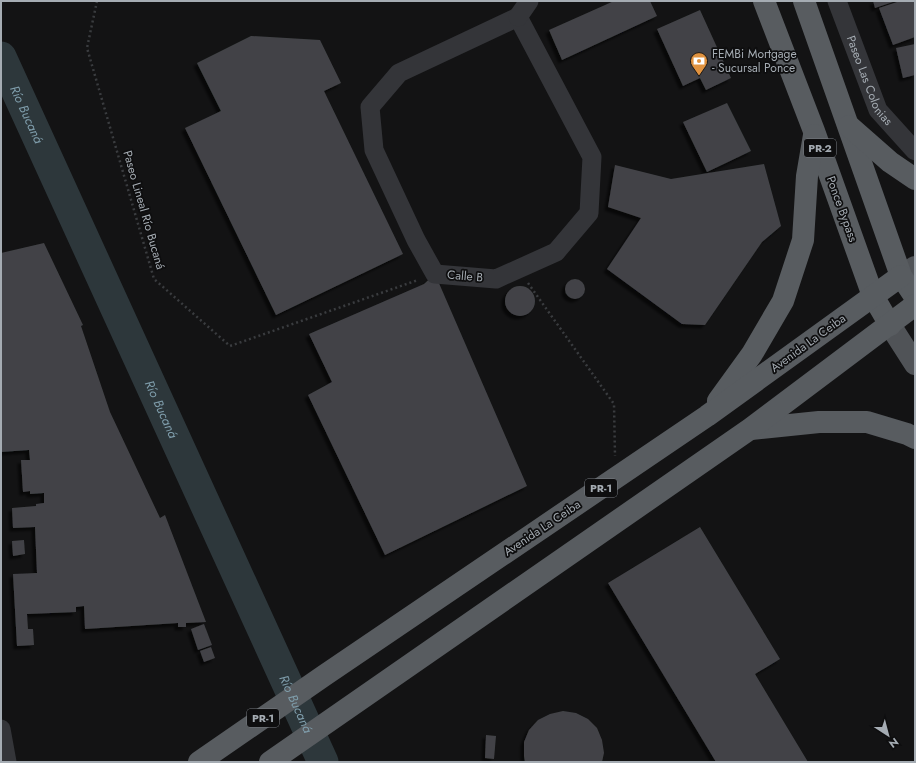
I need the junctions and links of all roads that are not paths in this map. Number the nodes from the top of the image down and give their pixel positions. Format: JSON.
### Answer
{"nodes":[{"id":1,"x":529,"y":1,"type":"edge"},
{"id":2,"x":764,"y":1,"type":"edge"},
{"id":3,"x":804,"y":1,"type":"edge"},
{"id":4,"x":837,"y":1,"type":"edge"},
{"id":5,"x":518,"y":17,"type":"junction"},
{"id":6,"x":847,"y":124,"type":"junction"},
{"id":7,"x":814,"y":131,"type":"junction"},
{"id":8,"x":915,"y":151,"type":"edge"},
{"id":9,"x":915,"y":179,"type":"edge"},
{"id":10,"x":908,"y":271,"type":"edge"},
{"id":11,"x":873,"y":296,"type":"junction"},
{"id":12,"x":915,"y":296,"type":"edge"},
{"id":13,"x":915,"y":305,"type":"edge"},
{"id":14,"x":890,"y":325,"type":"junction"},
{"id":15,"x":915,"y":364,"type":"edge"},
{"id":16,"x":707,"y":416,"type":"junction"},
{"id":17,"x":750,"y":429,"type":"junction"},
{"id":18,"x":915,"y":438,"type":"edge"},
{"id":19,"x":1,"y":729,"type":"edge"},
{"id":20,"x":200,"y":761,"type":"edge"},
{"id":21,"x":7,"y":762,"type":"edge"},
{"id":22,"x":270,"y":762,"type":"edge"}],
"edges":[{"from":1,"to":5,"type":"street","name":"Calle B"},
{"from":2,"to":7,"type":"highway","name":"Ponce Bypass","number":"PR-2"},
{"from":3,"to":6,"type":"highway","number":"PR-2"},
{"from":4,"to":8,"type":"street","name":"Paseo Las Colonias"},
{"from":5,"to":5,"type":"street","name":"Calle B"},
{"from":6,"to":9,"type":"highway"},
{"from":6,"to":10,"type":"highway","number":"PR-2"},
{"from":7,"to":11,"type":"highway","name":"Ponce Bypass","number":"PR-2"},
{"from":7,"to":16,"type":"highway"},
{"from":10,"to":11,"type":"highway","name":"Avenida La Ceiba","number":"PR-1"},
{"from":10,"to":12,"type":"highway"},
{"from":11,"to":14,"type":"highway","name":"Ponce Bypass"},
{"from":11,"to":16,"type":"highway","name":"Avenida La Ceiba","number":"PR-1"},
{"from":13,"to":14,"type":"highway"},
{"from":14,"to":15,"type":"main road"},
{"from":14,"to":17,"type":"highway"},
{"from":16,"to":20,"type":"highway","name":"Avenida La Ceiba","number":"PR-1"},
{"from":17,"to":18,"type":"highway"},
{"from":17,"to":22,"type":"highway"},
{"from":19,"to":21,"type":"street"}]}
